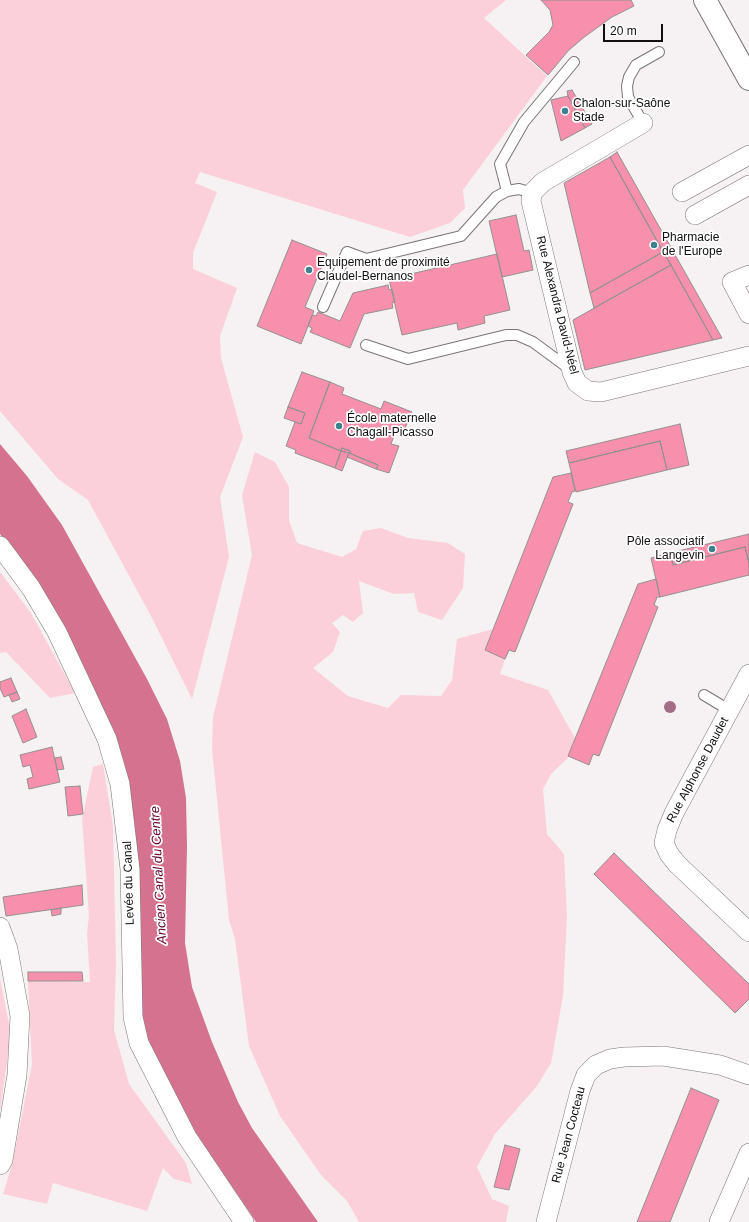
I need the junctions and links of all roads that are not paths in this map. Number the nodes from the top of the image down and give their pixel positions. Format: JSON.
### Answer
{"nodes":[{"id":1,"x":706,"y":0,"type":"edge"},
{"id":2,"x":659,"y":52,"type":"dead end"},
{"id":3,"x":574,"y":62,"type":"dead end"},
{"id":4,"x":749,"y":78,"type":"edge"},
{"id":5,"x":642,"y":123,"type":"joint"},
{"id":6,"x":749,"y":155,"type":"edge"},
{"id":7,"x":749,"y":185,"type":"edge"},
{"id":8,"x":507,"y":191,"type":"junction"},
{"id":9,"x":682,"y":192,"type":"dead end"},
{"id":10,"x":532,"y":193,"type":"junction"},
{"id":11,"x":695,"y":215,"type":"dead end"},
{"id":12,"x":749,"y":275,"type":"edge"},
{"id":13,"x":323,"y":307,"type":"dead end"},
{"id":14,"x":749,"y":314,"type":"edge"},
{"id":15,"x":366,"y":345,"type":"dead end"},
{"id":16,"x":749,"y":356,"type":"edge"},
{"id":17,"x":572,"y":372,"type":"junction"},
{"id":18,"x":0,"y":546,"type":"edge"},
{"id":19,"x":749,"y":674,"type":"edge"},
{"id":20,"x":704,"y":695,"type":"dead end"},
{"id":21,"x":729,"y":710,"type":"junction"},
{"id":22,"x":0,"y":927,"type":"edge"},
{"id":23,"x":749,"y":932,"type":"edge"},
{"id":24,"x":749,"y":1075,"type":"edge"},
{"id":25,"x":749,"y":1153,"type":"edge"},
{"id":26,"x":0,"y":1165,"type":"edge"},
{"id":27,"x":244,"y":1222,"type":"edge"},
{"id":28,"x":546,"y":1222,"type":"edge"},
{"id":29,"x":719,"y":1222,"type":"edge"}],
"edges":[{"from":1,"to":4,"type":"main road"},
{"from":2,"to":5,"type":"lane"},
{"from":3,"to":8,"type":"lane"},
{"from":5,"to":10,"type":"street"},
{"from":6,"to":9,"type":"street"},
{"from":7,"to":11,"type":"street"},
{"from":8,"to":10,"type":"lane"},
{"from":8,"to":13,"type":"lane"},
{"from":10,"to":17,"type":"street","name":"Rue Alexandra David-Néel"},
{"from":12,"to":14,"type":"street"},
{"from":15,"to":17,"type":"lane"},
{"from":16,"to":17,"type":"street","name":"Rue Alexandra David-Néel"},
{"from":18,"to":27,"type":"street","name":"Levée du Canal"},
{"from":19,"to":21,"type":"street","name":"Rue Alphonse Daudet"},
{"from":20,"to":21,"type":"lane"},
{"from":21,"to":23,"type":"street","name":"Rue Alphonse Daudet"},
{"from":22,"to":26,"type":"street"},
{"from":24,"to":28,"type":"street","name":"Rue Jean Cocteau"},
{"from":25,"to":29,"type":"street"}]}
